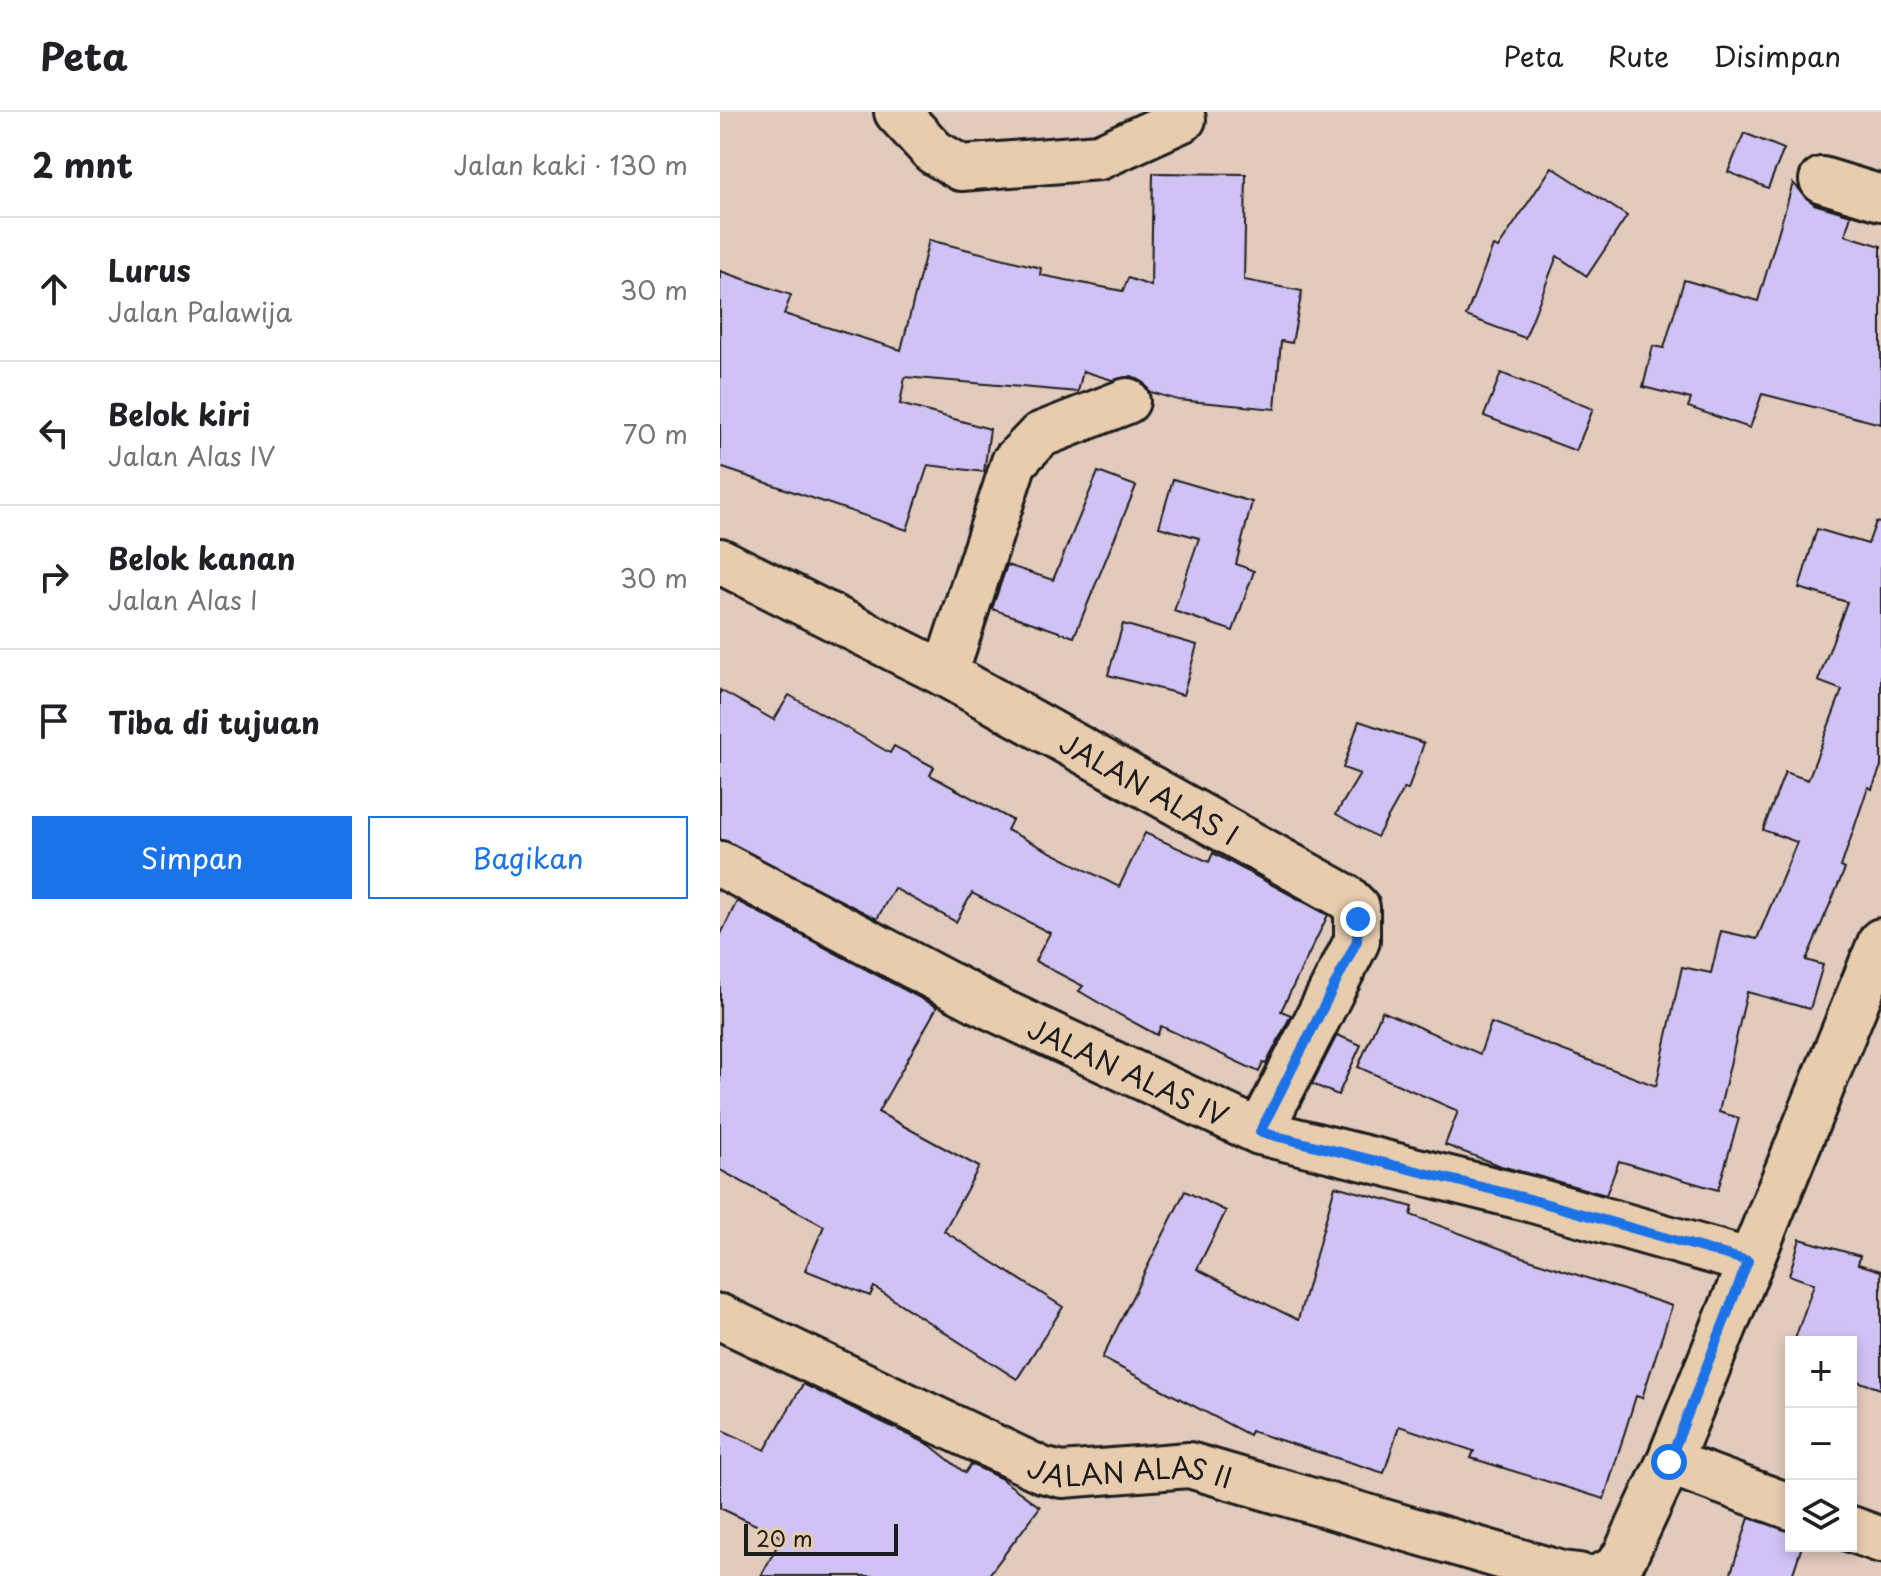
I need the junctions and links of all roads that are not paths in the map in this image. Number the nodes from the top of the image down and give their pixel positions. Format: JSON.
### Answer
{"nodes":[{"id":1,"x":897,"y":112,"type":"edge"},
{"id":2,"x":1183,"y":119,"type":"dead end"},
{"id":3,"x":1822,"y":180,"type":"dead end"},
{"id":4,"x":1881,"y":198,"type":"edge"},
{"id":5,"x":1127,"y":401,"type":"dead end"},
{"id":6,"x":720,"y":561,"type":"edge"},
{"id":7,"x":945,"y":674,"type":"junction"},
{"id":8,"x":720,"y":864,"type":"edge"},
{"id":9,"x":1881,"y":941,"type":"edge"},
{"id":10,"x":1260,"y":1132,"type":"junction"},
{"id":11,"x":1748,"y":1261,"type":"junction"},
{"id":12,"x":720,"y":1317,"type":"edge"},
{"id":13,"x":1669,"y":1462,"type":"junction"},
{"id":14,"x":1785,"y":1505,"type":"edge"},
{"id":15,"x":1857,"y":1531,"type":"edge"},
{"id":16,"x":1881,"y":1540,"type":"edge"},
{"id":17,"x":1581,"y":1575,"type":"edge"}],
"edges":[{"from":1,"to":2,"type":"street"},
{"from":3,"to":4,"type":"street"},
{"from":5,"to":7,"type":"street"},
{"from":6,"to":7,"type":"street","name":"JALAN ALAS I"},
{"from":7,"to":10,"type":"street","name":"JALAN ALAS I"},
{"from":8,"to":10,"type":"street","name":"JALAN ALAS IV"},
{"from":9,"to":11,"type":"street"},
{"from":10,"to":11,"type":"street","name":"JALAN ALAS IV"},
{"from":11,"to":13,"type":"street"},
{"from":12,"to":17,"type":"street","name":"JALAN ALAS II"},
{"from":13,"to":14,"type":"street"},
{"from":13,"to":17,"type":"street"},
{"from":15,"to":16,"type":"street"}]}
